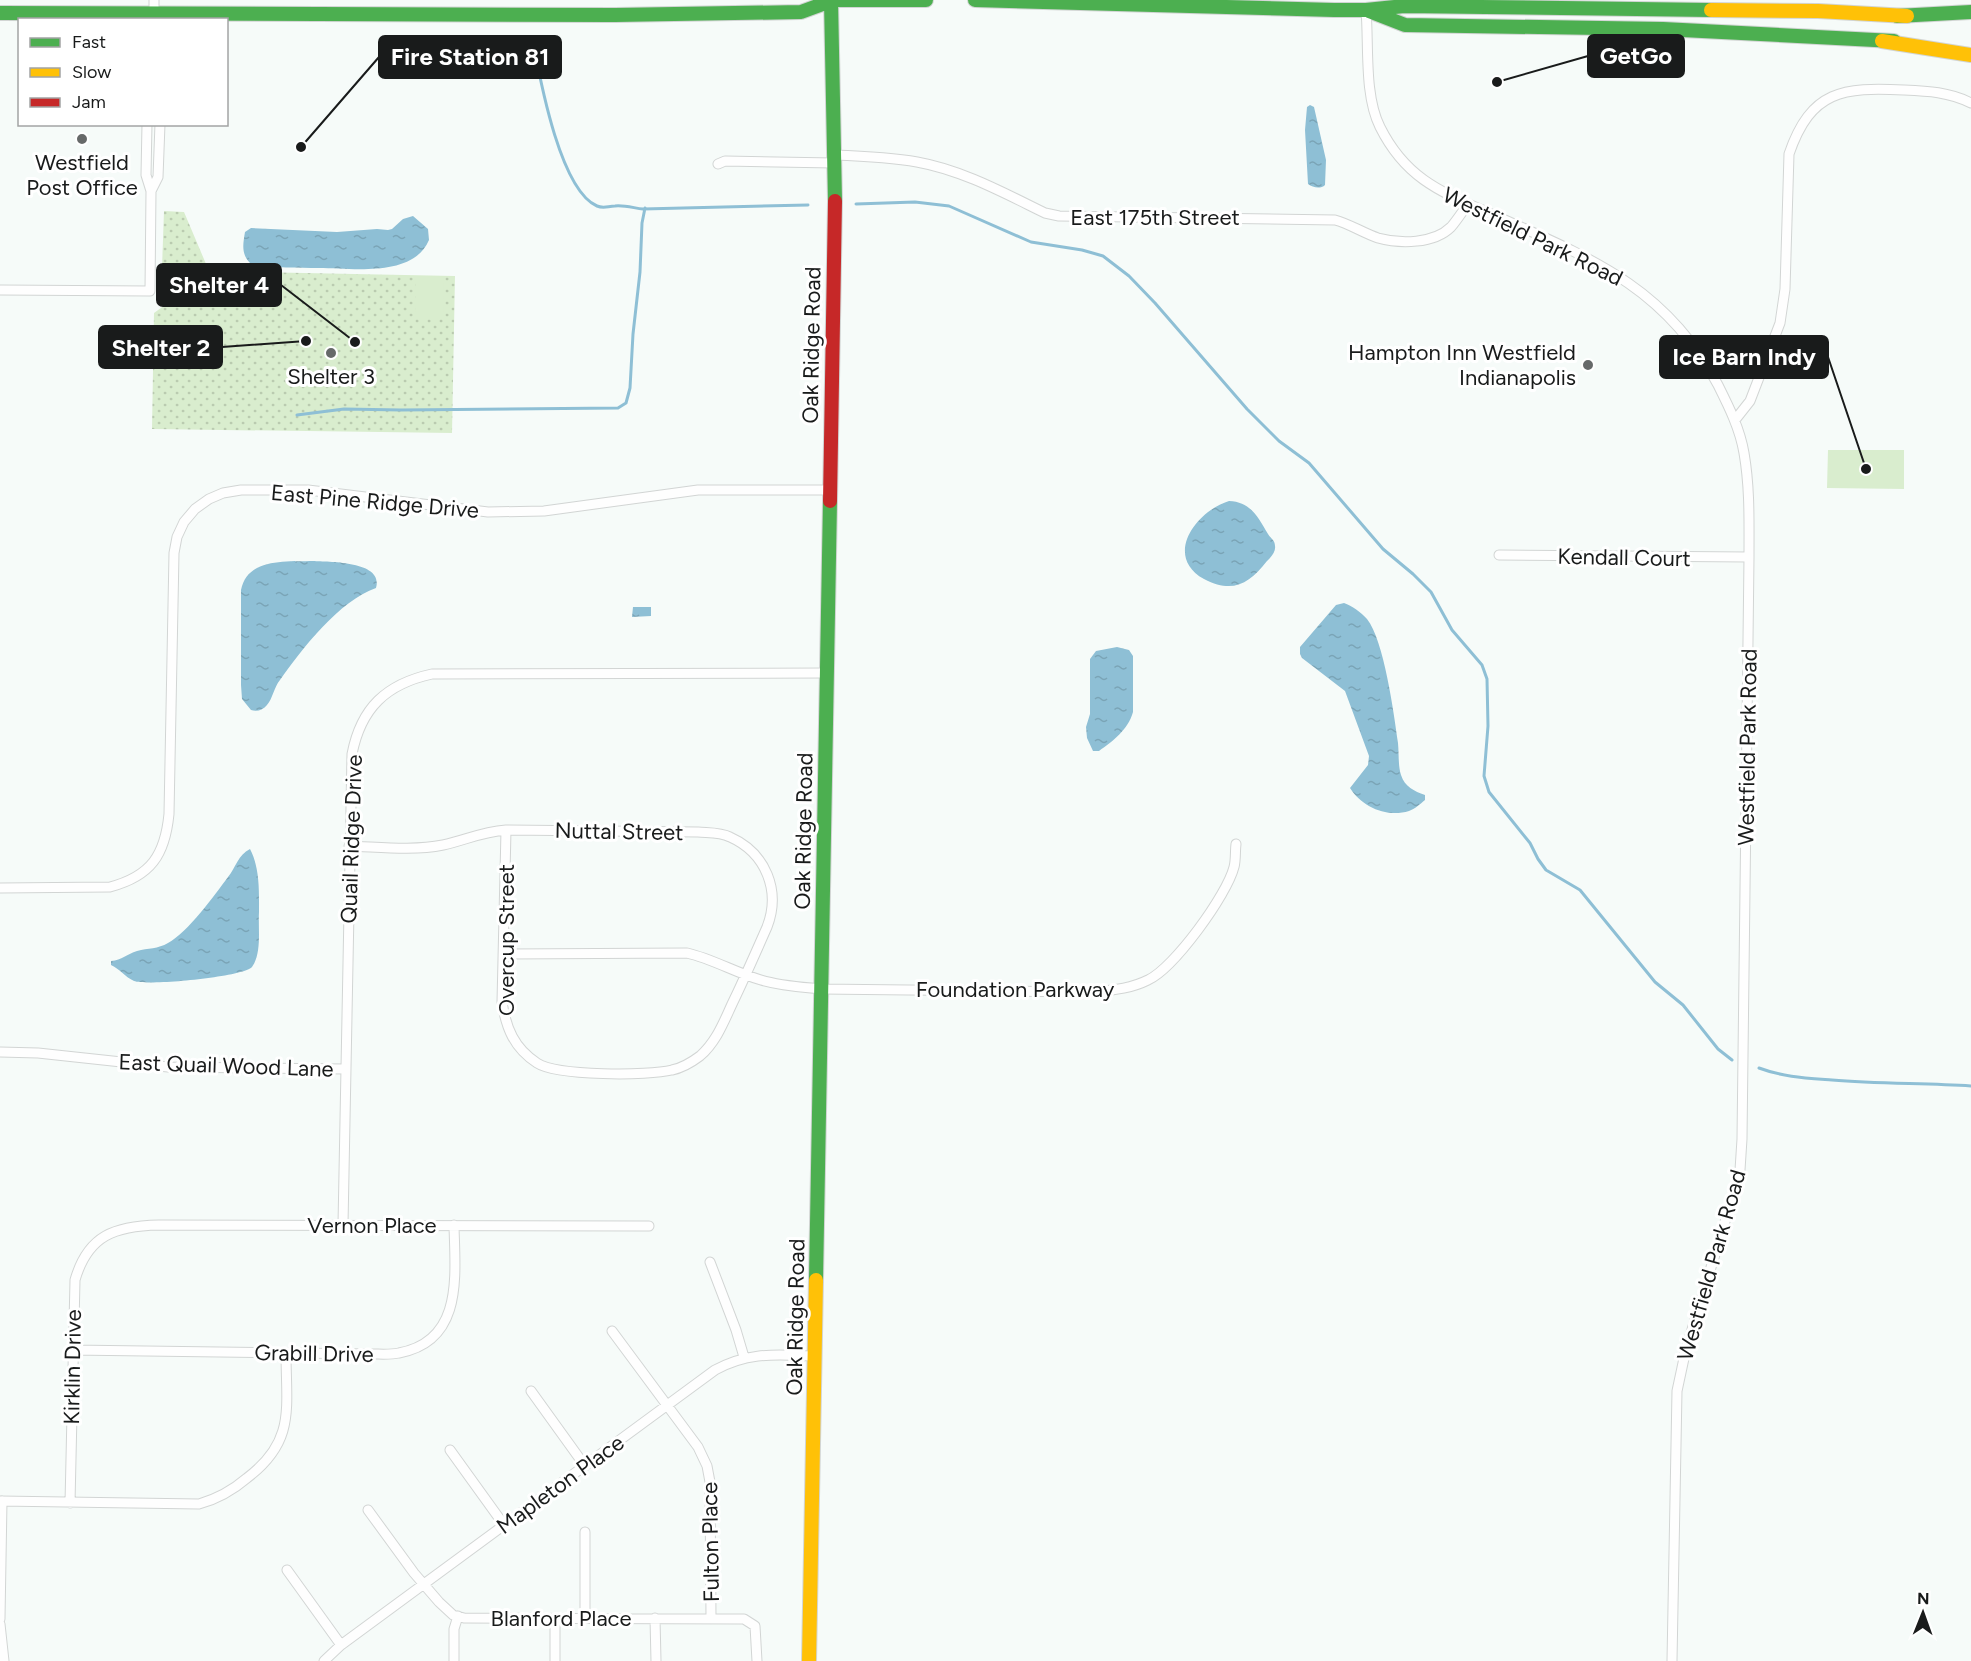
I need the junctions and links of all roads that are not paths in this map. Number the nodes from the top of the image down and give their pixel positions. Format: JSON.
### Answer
{"nodes":[{"id":1,"x":830,"y":0,"type":"edge"},
{"id":2,"x":926,"y":0,"type":"edge"},
{"id":3,"x":975,"y":0,"type":"edge"},
{"id":4,"x":1366,"y":5,"type":"edge"},
{"id":5,"x":1613,"y":5,"type":"edge"},
{"id":6,"x":154,"y":11,"type":"edge"},
{"id":7,"x":1971,"y":12,"type":"edge"},
{"id":8,"x":0,"y":13,"type":"edge"},
{"id":9,"x":1897,"y":16,"type":"junction"},
{"id":10,"x":1971,"y":20,"type":"edge"},
{"id":11,"x":1882,"y":40,"type":"junction"},
{"id":12,"x":1971,"y":46,"type":"edge"},
{"id":13,"x":1971,"y":55,"type":"edge"},
{"id":14,"x":1971,"y":103,"type":"edge"},
{"id":15,"x":147,"y":126,"type":"edge"},
{"id":16,"x":160,"y":126,"type":"edge"},
{"id":17,"x":834,"y":159,"type":"junction"},
{"id":18,"x":718,"y":164,"type":"dead end"},
{"id":19,"x":151,"y":191,"type":"junction"},
{"id":20,"x":1468,"y":204,"type":"junction"},
{"id":21,"x":0,"y":290,"type":"edge"},
{"id":22,"x":1735,"y":420,"type":"junction"},
{"id":23,"x":830,"y":490,"type":"junction"},
{"id":24,"x":1499,"y":555,"type":"dead end"},
{"id":25,"x":1749,"y":557,"type":"junction"},
{"id":26,"x":827,"y":673,"type":"junction"},
{"id":27,"x":506,"y":830,"type":"junction"},
{"id":28,"x":1236,"y":844,"type":"dead end"},
{"id":29,"x":349,"y":846,"type":"junction"},
{"id":30,"x":0,"y":888,"type":"edge"},
{"id":31,"x":503,"y":954,"type":"junction"},
{"id":32,"x":746,"y":975,"type":"junction"},
{"id":33,"x":821,"y":988,"type":"junction"},
{"id":34,"x":0,"y":1052,"type":"edge"},
{"id":35,"x":345,"y":1069,"type":"junction"},
{"id":36,"x":343,"y":1225,"type":"junction"},
{"id":37,"x":454,"y":1225,"type":"junction"},
{"id":38,"x":649,"y":1226,"type":"dead end"},
{"id":39,"x":99,"y":1240,"type":"joint"},
{"id":40,"x":710,"y":1262,"type":"dead end"},
{"id":41,"x":612,"y":1331,"type":"dead end"},
{"id":42,"x":72,"y":1350,"type":"junction"},
{"id":43,"x":286,"y":1353,"type":"junction"},
{"id":44,"x":815,"y":1356,"type":"junction"},
{"id":45,"x":744,"y":1357,"type":"junction"},
{"id":46,"x":531,"y":1391,"type":"dead end"},
{"id":47,"x":667,"y":1406,"type":"junction"},
{"id":48,"x":450,"y":1450,"type":"dead end"},
{"id":49,"x":585,"y":1466,"type":"junction"},
{"id":50,"x":1,"y":1501,"type":"edge"},
{"id":51,"x":70,"y":1503,"type":"junction"},
{"id":52,"x":368,"y":1510,"type":"dead end"},
{"id":53,"x":504,"y":1525,"type":"junction"},
{"id":54,"x":585,"y":1532,"type":"dead end"},
{"id":55,"x":287,"y":1570,"type":"dead end"},
{"id":56,"x":424,"y":1584,"type":"junction"},
{"id":57,"x":458,"y":1616,"type":"junction"},
{"id":58,"x":555,"y":1618,"type":"junction"},
{"id":59,"x":585,"y":1618,"type":"junction"},
{"id":60,"x":656,"y":1618,"type":"junction"},
{"id":61,"x":711,"y":1618,"type":"junction"},
{"id":62,"x":0,"y":1619,"type":"edge"},
{"id":63,"x":0,"y":1624,"type":"edge"},
{"id":64,"x":341,"y":1645,"type":"junction"},
{"id":65,"x":4,"y":1661,"type":"edge"},
{"id":66,"x":324,"y":1661,"type":"edge"},
{"id":67,"x":454,"y":1661,"type":"edge"},
{"id":68,"x":555,"y":1661,"type":"edge"},
{"id":69,"x":656,"y":1661,"type":"edge"},
{"id":70,"x":757,"y":1661,"type":"edge"},
{"id":71,"x":809,"y":1661,"type":"edge"},
{"id":72,"x":1672,"y":1661,"type":"edge"}],
"edges":[{"from":1,"to":2,"type":"main road"},
{"from":1,"to":6,"type":"main road"},
{"from":1,"to":17,"type":"main road","name":"Oak Ridge Road"},
{"from":3,"to":4,"type":"main road"},
{"from":4,"to":5,"type":"main road"},
{"from":4,"to":11,"type":"main road"},
{"from":4,"to":20,"type":"street","name":"Westfield Park Road"},
{"from":5,"to":9,"type":"main road"},
{"from":6,"to":8,"type":"main road"},
{"from":7,"to":9,"type":"main road"},
{"from":9,"to":10,"type":"main road"},
{"from":11,"to":12,"type":"main road"},
{"from":11,"to":13,"type":"main road"},
{"from":14,"to":22,"type":"street"},
{"from":15,"to":19,"type":"street"},
{"from":16,"to":19,"type":"street"},
{"from":17,"to":18,"type":"street","name":"East 175th Street"},
{"from":17,"to":20,"type":"street","name":"East 175th Street"},
{"from":17,"to":23,"type":"main road","name":"Oak Ridge Road"},
{"from":19,"to":21,"type":"street"},
{"from":20,"to":22,"type":"street","name":"Westfield Park Road"},
{"from":22,"to":25,"type":"street","name":"Westfield Park Road"},
{"from":23,"to":26,"type":"main road","name":"Oak Ridge Road"},
{"from":23,"to":30,"type":"street","name":"East Pine Ridge Drive"},
{"from":24,"to":25,"type":"street","name":"Kendall Court"},
{"from":25,"to":72,"type":"street","name":"Westfield Park Road"},
{"from":26,"to":29,"type":"street","name":"Quail Ridge Drive"},
{"from":26,"to":33,"type":"main road","name":"Oak Ridge Road"},
{"from":27,"to":29,"type":"street","name":"Nuttal Street"},
{"from":27,"to":31,"type":"street","name":"Overcup Street"},
{"from":27,"to":32,"type":"street","name":"Nuttal Street"},
{"from":28,"to":33,"type":"street","name":"Foundation Parkway"},
{"from":29,"to":35,"type":"street","name":"Quail Ridge Drive"},
{"from":31,"to":32,"type":"street","name":"Foundation Parkway"},
{"from":31,"to":32,"type":"street","name":"Overcup Street"},
{"from":32,"to":33,"type":"street","name":"Foundation Parkway"},
{"from":33,"to":44,"type":"main road","name":"Oak Ridge Road"},
{"from":34,"to":35,"type":"street","name":"East Quail Wood Lane"},
{"from":35,"to":36,"type":"street","name":"Quail Ridge Drive"},
{"from":36,"to":37,"type":"street","name":"Vernon Place"},
{"from":36,"to":39,"type":"street","name":"Vernon Place"},
{"from":37,"to":38,"type":"street","name":"Vernon Place"},
{"from":37,"to":43,"type":"street","name":"Grabill Drive"},
{"from":39,"to":42,"type":"street","name":"Kirklin Drive"},
{"from":40,"to":45,"type":"street"},
{"from":41,"to":47,"type":"street","name":"Fulton Place"},
{"from":42,"to":43,"type":"street","name":"Grabill Drive"},
{"from":42,"to":51,"type":"street","name":"Kirklin Drive"},
{"from":43,"to":51,"type":"street"},
{"from":44,"to":45,"type":"street","name":"Mapleton Place"},
{"from":44,"to":71,"type":"main road","name":"Oak Ridge Road"},
{"from":45,"to":47,"type":"street","name":"Mapleton Place"},
{"from":46,"to":49,"type":"street"},
{"from":47,"to":49,"type":"street","name":"Mapleton Place"},
{"from":47,"to":61,"type":"street","name":"Fulton Place"},
{"from":48,"to":53,"type":"street"},
{"from":49,"to":53,"type":"street","name":"Mapleton Place"},
{"from":50,"to":51,"type":"street"},
{"from":50,"to":62,"type":"street"},
{"from":52,"to":56,"type":"street","name":"Blanford Place"},
{"from":53,"to":56,"type":"street","name":"Mapleton Place"},
{"from":54,"to":59,"type":"street"},
{"from":55,"to":64,"type":"street"},
{"from":56,"to":57,"type":"street","name":"Blanford Place"},
{"from":56,"to":64,"type":"street","name":"Mapleton Place"},
{"from":57,"to":58,"type":"street","name":"Blanford Place"},
{"from":57,"to":67,"type":"street"},
{"from":58,"to":59,"type":"street","name":"Blanford Place"},
{"from":58,"to":68,"type":"street"},
{"from":59,"to":60,"type":"street","name":"Blanford Place"},
{"from":60,"to":61,"type":"street","name":"Blanford Place"},
{"from":60,"to":69,"type":"street"},
{"from":61,"to":70,"type":"street","name":"Blanford Place"},
{"from":63,"to":65,"type":"street"},
{"from":64,"to":66,"type":"street","name":"Mapleton Place"}]}
